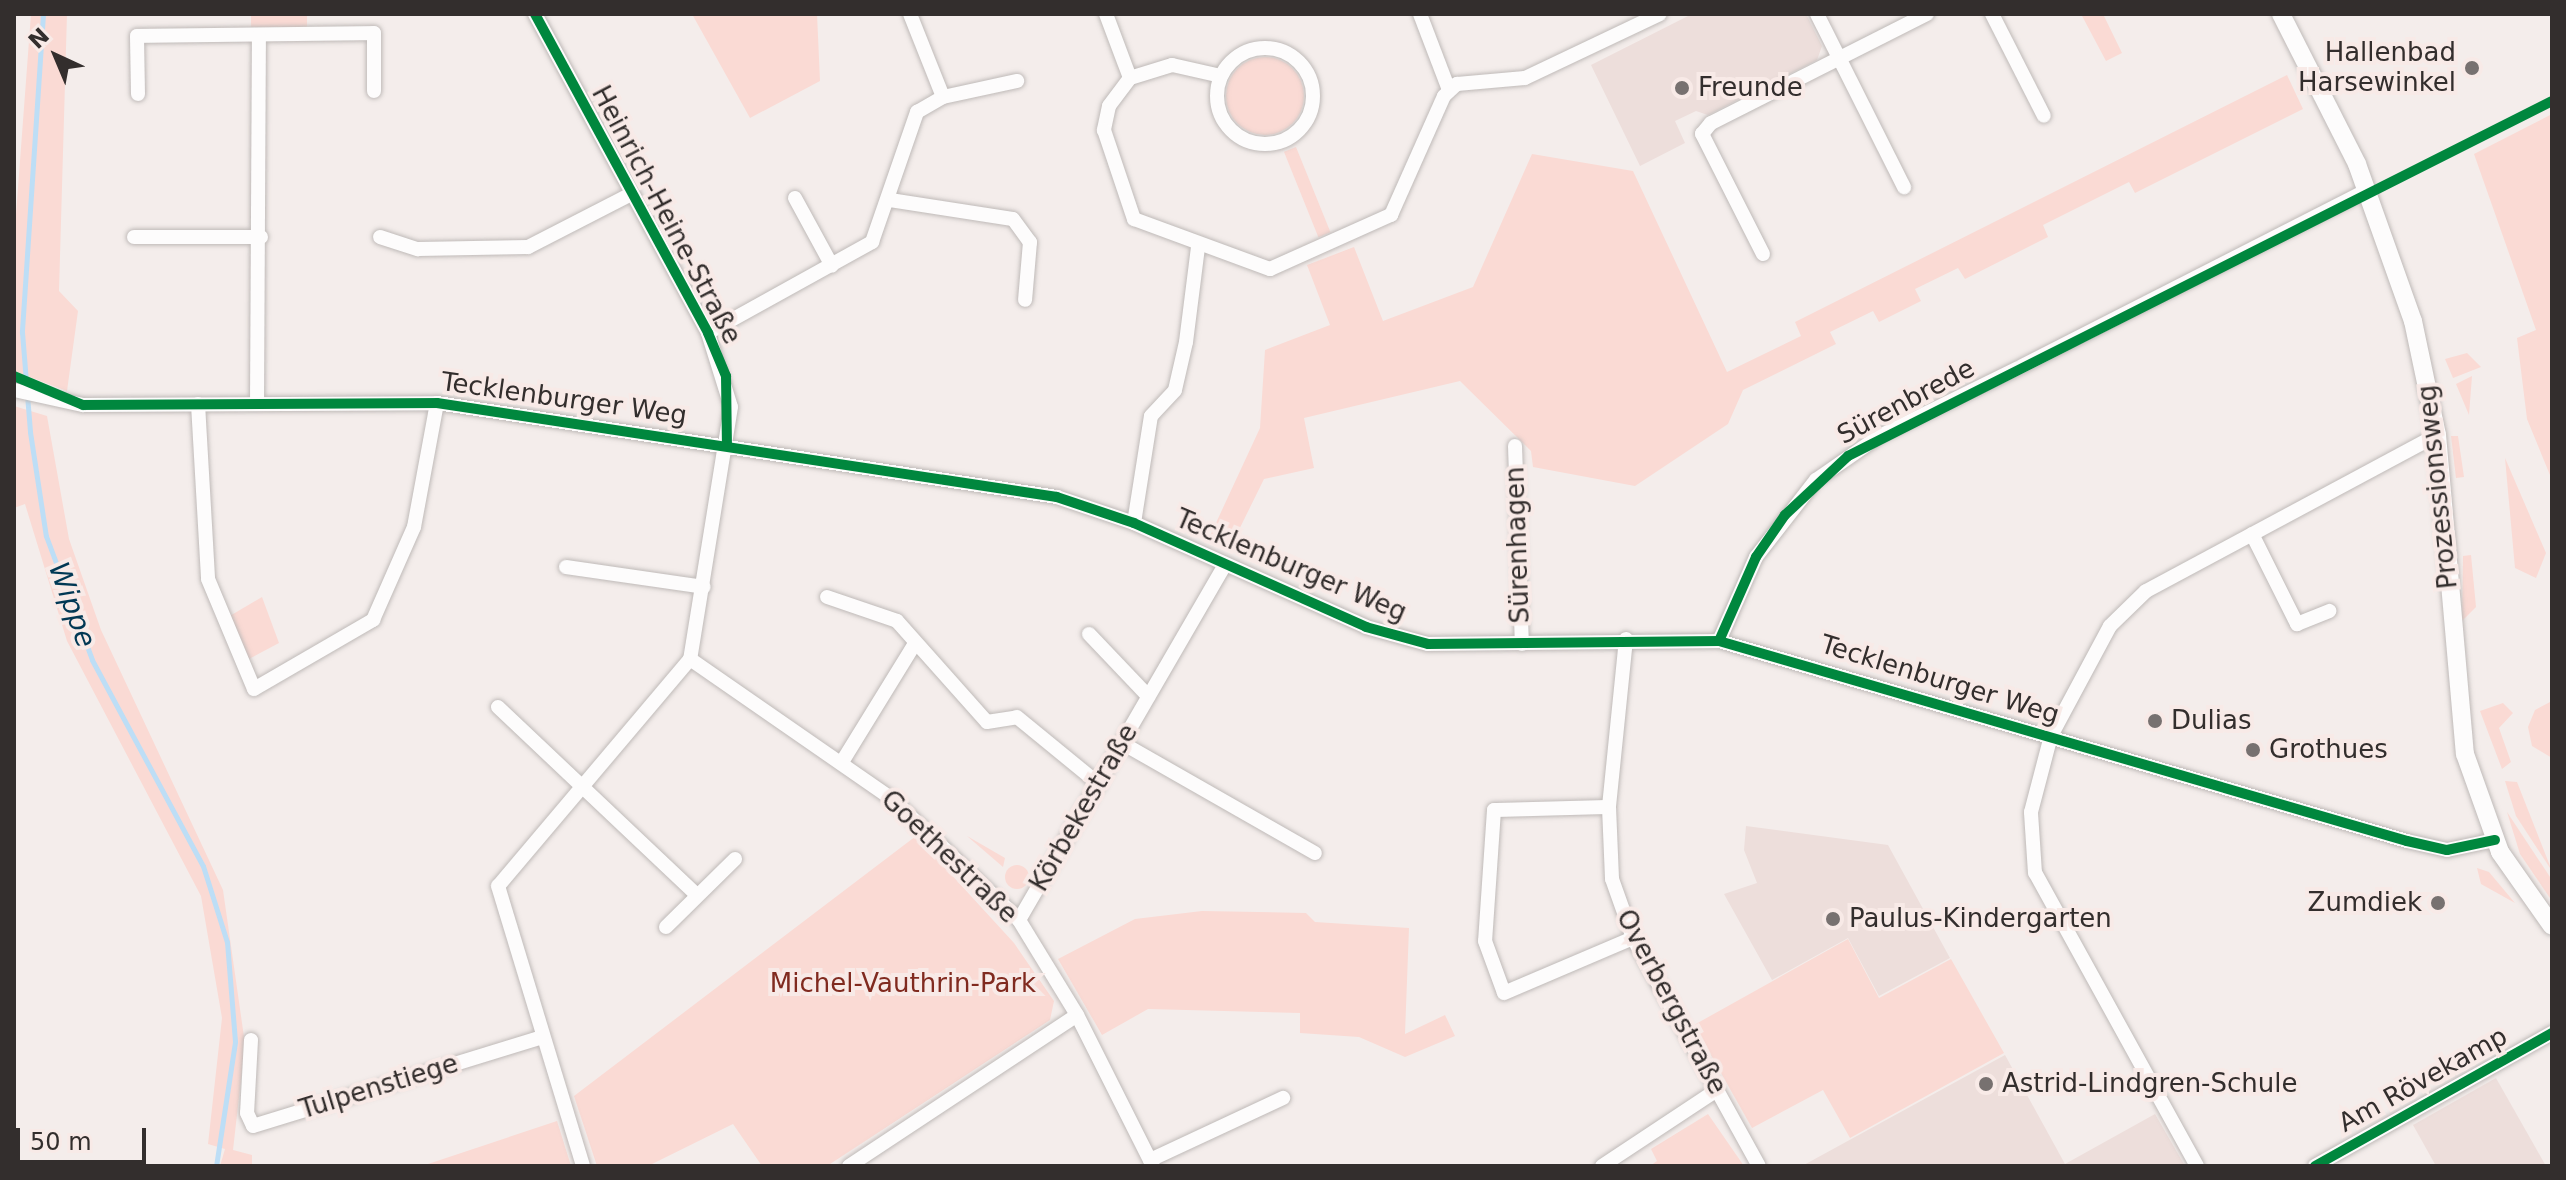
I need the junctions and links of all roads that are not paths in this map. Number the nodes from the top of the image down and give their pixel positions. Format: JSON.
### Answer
{"nodes":[{"id":1,"x":535,"y":14,"type":"edge"},
{"id":2,"x":910,"y":14,"type":"edge"},
{"id":3,"x":1106,"y":14,"type":"edge"},
{"id":4,"x":1420,"y":14,"type":"edge"},
{"id":5,"x":1660,"y":14,"type":"edge"},
{"id":6,"x":1817,"y":14,"type":"edge"},
{"id":7,"x":1927,"y":14,"type":"edge"},
{"id":8,"x":1992,"y":14,"type":"edge"},
{"id":9,"x":2281,"y":14,"type":"edge"},
{"id":10,"x":259,"y":36,"type":"junction"},
{"id":11,"x":1839,"y":58,"type":"junction"},
{"id":12,"x":1221,"y":76,"type":"junction"},
{"id":13,"x":1130,"y":78,"type":"junction"},
{"id":14,"x":1017,"y":81,"type":"dead end"},
{"id":15,"x":1449,"y":90,"type":"junction"},
{"id":16,"x":374,"y":91,"type":"dead end"},
{"id":17,"x":138,"y":94,"type":"dead end"},
{"id":18,"x":943,"y":97,"type":"junction"},
{"id":19,"x":2044,"y":116,"type":"dead end"},
{"id":20,"x":1904,"y":187,"type":"dead end"},
{"id":21,"x":2368,"y":190,"type":"junction"},
{"id":22,"x":629,"y":195,"type":"junction"},
{"id":23,"x":795,"y":198,"type":"dead end"},
{"id":24,"x":890,"y":200,"type":"junction"},
{"id":25,"x":134,"y":237,"type":"dead end"},
{"id":26,"x":261,"y":237,"type":"junction"},
{"id":27,"x":380,"y":237,"type":"dead end"},
{"id":28,"x":1198,"y":247,"type":"junction"},
{"id":29,"x":1763,"y":254,"type":"dead end"},
{"id":30,"x":832,"y":266,"type":"junction"},
{"id":31,"x":1025,"y":300,"type":"dead end"},
{"id":32,"x":708,"y":333,"type":"junction"},
{"id":33,"x":14,"y":390,"type":"edge"},
{"id":34,"x":437,"y":403,"type":"junction"},
{"id":35,"x":198,"y":404,"type":"junction"},
{"id":36,"x":257,"y":404,"type":"junction"},
{"id":37,"x":2437,"y":435,"type":"junction"},
{"id":38,"x":727,"y":445,"type":"junction"},
{"id":39,"x":1515,"y":446,"type":"dead end"},
{"id":40,"x":1134,"y":523,"type":"junction"},
{"id":41,"x":2252,"y":534,"type":"junction"},
{"id":42,"x":1225,"y":564,"type":"junction"},
{"id":43,"x":566,"y":567,"type":"dead end"},
{"id":44,"x":704,"y":587,"type":"junction"},
{"id":45,"x":827,"y":597,"type":"dead end"},
{"id":46,"x":2329,"y":611,"type":"dead end"},
{"id":47,"x":1089,"y":634,"type":"dead end"},
{"id":48,"x":1626,"y":639,"type":"junction"},
{"id":49,"x":1719,"y":641,"type":"junction"},
{"id":50,"x":1522,"y":644,"type":"junction"},
{"id":51,"x":914,"y":645,"type":"junction"},
{"id":52,"x":690,"y":659,"type":"junction"},
{"id":53,"x":1148,"y":696,"type":"junction"},
{"id":54,"x":498,"y":707,"type":"dead end"},
{"id":55,"x":2051,"y":736,"type":"junction"},
{"id":56,"x":1122,"y":743,"type":"junction"},
{"id":57,"x":842,"y":762,"type":"junction"},
{"id":58,"x":1099,"y":784,"type":"junction"},
{"id":59,"x":582,"y":785,"type":"junction"},
{"id":60,"x":1609,"y":807,"type":"junction"},
{"id":61,"x":2495,"y":840,"type":"junction"},
{"id":62,"x":1315,"y":853,"type":"dead end"},
{"id":63,"x":735,"y":859,"type":"dead end"},
{"id":64,"x":697,"y":895,"type":"junction"},
{"id":65,"x":1019,"y":920,"type":"junction"},
{"id":66,"x":2552,"y":926,"type":"edge"},
{"id":67,"x":666,"y":927,"type":"dead end"},
{"id":68,"x":1633,"y":938,"type":"junction"},
{"id":69,"x":1077,"y":1015,"type":"junction"},
{"id":70,"x":2552,"y":1033,"type":"edge"},
{"id":71,"x":542,"y":1037,"type":"junction"},
{"id":72,"x":251,"y":1040,"type":"dead end"},
{"id":73,"x":1717,"y":1090,"type":"junction"},
{"id":74,"x":1283,"y":1098,"type":"dead end"},
{"id":75,"x":1152,"y":1163,"type":"edge"},
{"id":76,"x":583,"y":1166,"type":"edge"},
{"id":77,"x":849,"y":1166,"type":"edge"},
{"id":78,"x":1602,"y":1166,"type":"edge"},
{"id":79,"x":1759,"y":1166,"type":"edge"},
{"id":80,"x":2197,"y":1166,"type":"edge"},
{"id":81,"x":2315,"y":1166,"type":"edge"}],
"edges":[{"from":1,"to":22,"type":"street","name":"Heinrich-Heine-Straße"},
{"from":2,"to":18,"type":"street"},
{"from":3,"to":13,"type":"street"},
{"from":4,"to":15,"type":"street"},
{"from":5,"to":15,"type":"street"},
{"from":6,"to":11,"type":"street"},
{"from":7,"to":11,"type":"street"},
{"from":8,"to":19,"type":"street"},
{"from":9,"to":21,"type":"street","name":"Prozessionsweg"},
{"from":10,"to":16,"type":"street"},
{"from":10,"to":17,"type":"street"},
{"from":10,"to":26,"type":"street"},
{"from":11,"to":20,"type":"street"},
{"from":11,"to":29,"type":"street"},
{"from":12,"to":12,"type":"street"},
{"from":12,"to":13,"type":"street"},
{"from":13,"to":28,"type":"street"},
{"from":14,"to":18,"type":"street"},
{"from":15,"to":28,"type":"street"},
{"from":18,"to":24,"type":"street"},
{"from":21,"to":37,"type":"street","name":"Prozessionsweg"},
{"from":21,"to":49,"type":"street","name":"Sürenbrede"},
{"from":22,"to":27,"type":"street","name":"Heinrich-Heine-Straße"},
{"from":22,"to":32,"type":"street","name":"Heinrich-Heine-Straße"},
{"from":23,"to":30,"type":"street"},
{"from":24,"to":30,"type":"street"},
{"from":24,"to":31,"type":"street"},
{"from":25,"to":26,"type":"street"},
{"from":26,"to":36,"type":"street"},
{"from":28,"to":40,"type":"street"},
{"from":30,"to":32,"type":"street"},
{"from":32,"to":38,"type":"street","name":"Heinrich-Heine-Straße"},
{"from":33,"to":35,"type":"street","name":"Tecklenburger Weg"},
{"from":34,"to":35,"type":"street"},
{"from":34,"to":36,"type":"street","name":"Tecklenburger Weg"},
{"from":34,"to":38,"type":"street","name":"Tecklenburger Weg"},
{"from":35,"to":36,"type":"street","name":"Tecklenburger Weg"},
{"from":37,"to":41,"type":"street"},
{"from":37,"to":61,"type":"street","name":"Prozessionsweg"},
{"from":38,"to":40,"type":"street","name":"Tecklenburger Weg"},
{"from":38,"to":44,"type":"street","name":"Heinrich-Heine-Straße"},
{"from":39,"to":50,"type":"street","name":"Sürenhagen"},
{"from":40,"to":42,"type":"street","name":"Tecklenburger Weg"},
{"from":41,"to":46,"type":"street"},
{"from":41,"to":55,"type":"street"},
{"from":42,"to":50,"type":"street","name":"Tecklenburger Weg"},
{"from":42,"to":53,"type":"street","name":"Körbekestraße"},
{"from":43,"to":44,"type":"street"},
{"from":44,"to":52,"type":"street","name":"Heinrich-Heine-Straße"},
{"from":45,"to":51,"type":"street"},
{"from":47,"to":53,"type":"street","name":"Körbekestraße"},
{"from":48,"to":49,"type":"street","name":"Tecklenburger Weg"},
{"from":48,"to":50,"type":"street","name":"Tecklenburger Weg"},
{"from":48,"to":60,"type":"street","name":"Overbergstraße"},
{"from":49,"to":55,"type":"street","name":"Tecklenburger Weg"},
{"from":51,"to":57,"type":"street"},
{"from":51,"to":58,"type":"street"},
{"from":52,"to":57,"type":"street","name":"Goethestraße"},
{"from":52,"to":59,"type":"street"},
{"from":53,"to":56,"type":"street","name":"Körbekestraße"},
{"from":54,"to":59,"type":"street"},
{"from":55,"to":61,"type":"street","name":"Tecklenburger Weg"},
{"from":55,"to":80,"type":"street"},
{"from":56,"to":58,"type":"street","name":"Körbekestraße"},
{"from":56,"to":62,"type":"street"},
{"from":57,"to":65,"type":"street","name":"Goethestraße"},
{"from":58,"to":65,"type":"street","name":"Körbekestraße"},
{"from":59,"to":64,"type":"street"},
{"from":59,"to":71,"type":"street"},
{"from":60,"to":68,"type":"street","name":"Overbergstraße"},
{"from":60,"to":68,"type":"street"},
{"from":61,"to":66,"type":"street"},
{"from":63,"to":64,"type":"street"},
{"from":64,"to":67,"type":"street"},
{"from":65,"to":69,"type":"street","name":"Goethestraße"},
{"from":68,"to":73,"type":"street","name":"Overbergstraße"},
{"from":69,"to":75,"type":"street","name":"Goethestraße"},
{"from":69,"to":77,"type":"street"},
{"from":70,"to":81,"type":"street","name":"Am Rövekamp"},
{"from":71,"to":72,"type":"street","name":"Tulpenstiege"},
{"from":71,"to":76,"type":"street"},
{"from":73,"to":78,"type":"street"},
{"from":73,"to":79,"type":"street","name":"Overbergstraße"},
{"from":74,"to":75,"type":"street"}]}
